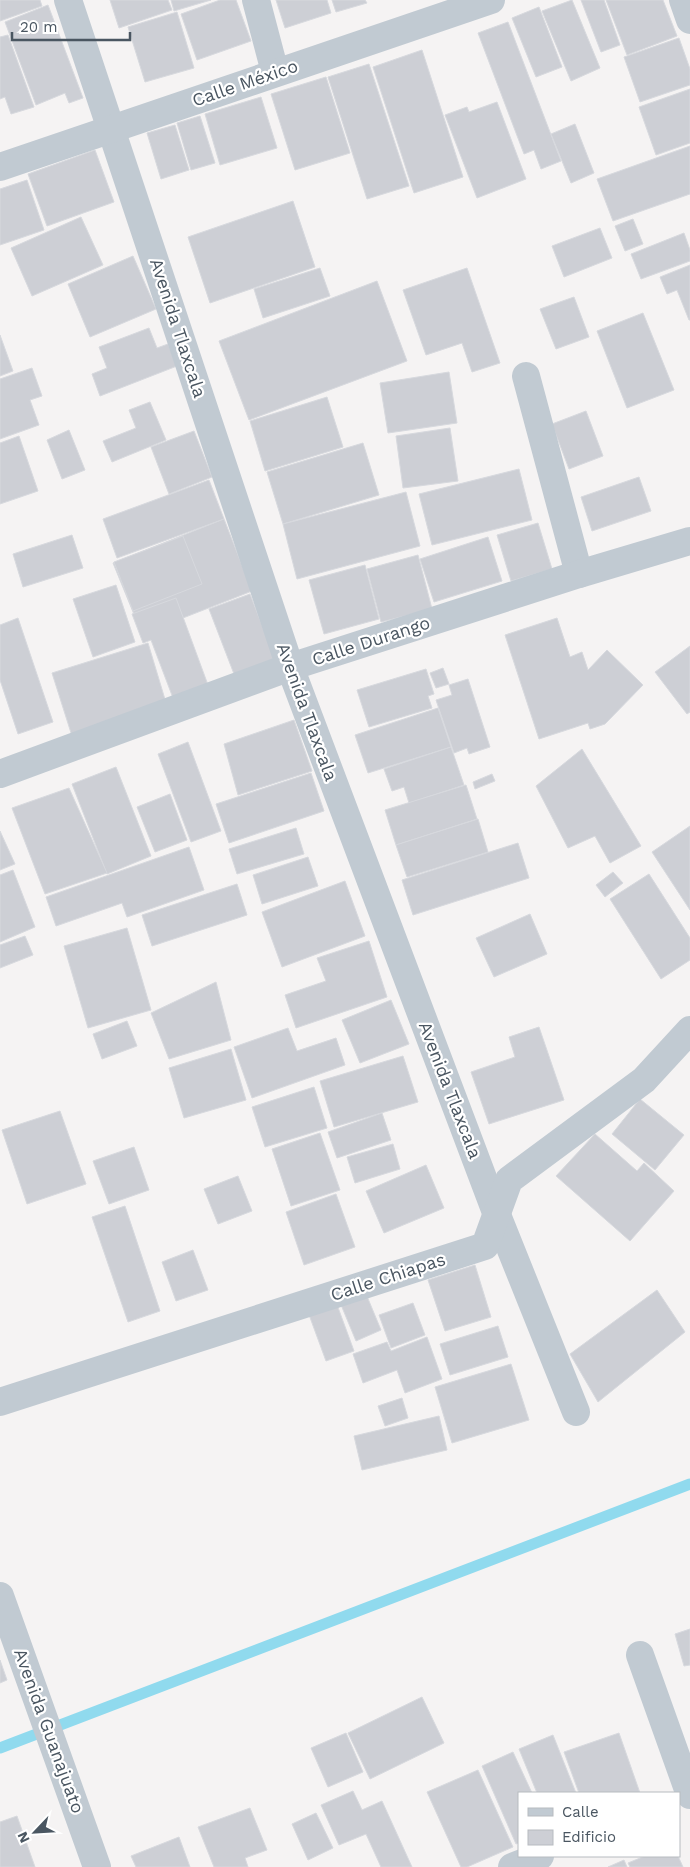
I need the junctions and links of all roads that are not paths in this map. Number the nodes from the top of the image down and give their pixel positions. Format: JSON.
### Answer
{"nodes":[{"id":1,"x":68,"y":0,"type":"edge"},
{"id":2,"x":256,"y":0,"type":"edge"},
{"id":3,"x":491,"y":0,"type":"edge"},
{"id":4,"x":683,"y":0,"type":"edge"},
{"id":5,"x":690,"y":20,"type":"edge"},
{"id":6,"x":275,"y":72,"type":"junction"},
{"id":7,"x":112,"y":128,"type":"junction"},
{"id":8,"x":0,"y":167,"type":"edge"},
{"id":9,"x":526,"y":376,"type":"dead end"},
{"id":10,"x":690,"y":541,"type":"edge"},
{"id":11,"x":579,"y":574,"type":"junction"},
{"id":12,"x":290,"y":667,"type":"junction"},
{"id":13,"x":0,"y":774,"type":"edge"},
{"id":14,"x":690,"y":1030,"type":"edge"},
{"id":15,"x":497,"y":1215,"type":"junction"},
{"id":16,"x":0,"y":1402,"type":"edge"},
{"id":17,"x":576,"y":1412,"type":"dead end"},
{"id":18,"x":0,"y":1596,"type":"edge"},
{"id":19,"x":640,"y":1655,"type":"dead end"},
{"id":20,"x":690,"y":1796,"type":"edge"},
{"id":21,"x":537,"y":1857,"type":"edge"},
{"id":22,"x":97,"y":1867,"type":"edge"},
{"id":23,"x":512,"y":1867,"type":"edge"}],
"edges":[{"from":1,"to":7,"type":"street","name":"Avenida Tlaxcala"},
{"from":2,"to":6,"type":"street"},
{"from":3,"to":6,"type":"street","name":"Calle México"},
{"from":4,"to":5,"type":"street"},
{"from":6,"to":7,"type":"street","name":"Calle México"},
{"from":7,"to":8,"type":"street","name":"Calle México"},
{"from":7,"to":12,"type":"street","name":"Avenida Tlaxcala"},
{"from":9,"to":11,"type":"street"},
{"from":10,"to":11,"type":"street","name":"Calle Durango"},
{"from":11,"to":12,"type":"street","name":"Calle Durango"},
{"from":12,"to":13,"type":"street","name":"Calle Durango"},
{"from":12,"to":15,"type":"street","name":"Avenida Tlaxcala"},
{"from":14,"to":15,"type":"street","name":"Calle Chiapas"},
{"from":15,"to":16,"type":"street","name":"Calle Chiapas"},
{"from":15,"to":17,"type":"street","name":"Avenida Tlaxcala"},
{"from":18,"to":22,"type":"street","name":"Avenida Guanajuato"},
{"from":19,"to":20,"type":"street"},
{"from":21,"to":23,"type":"street"}]}
